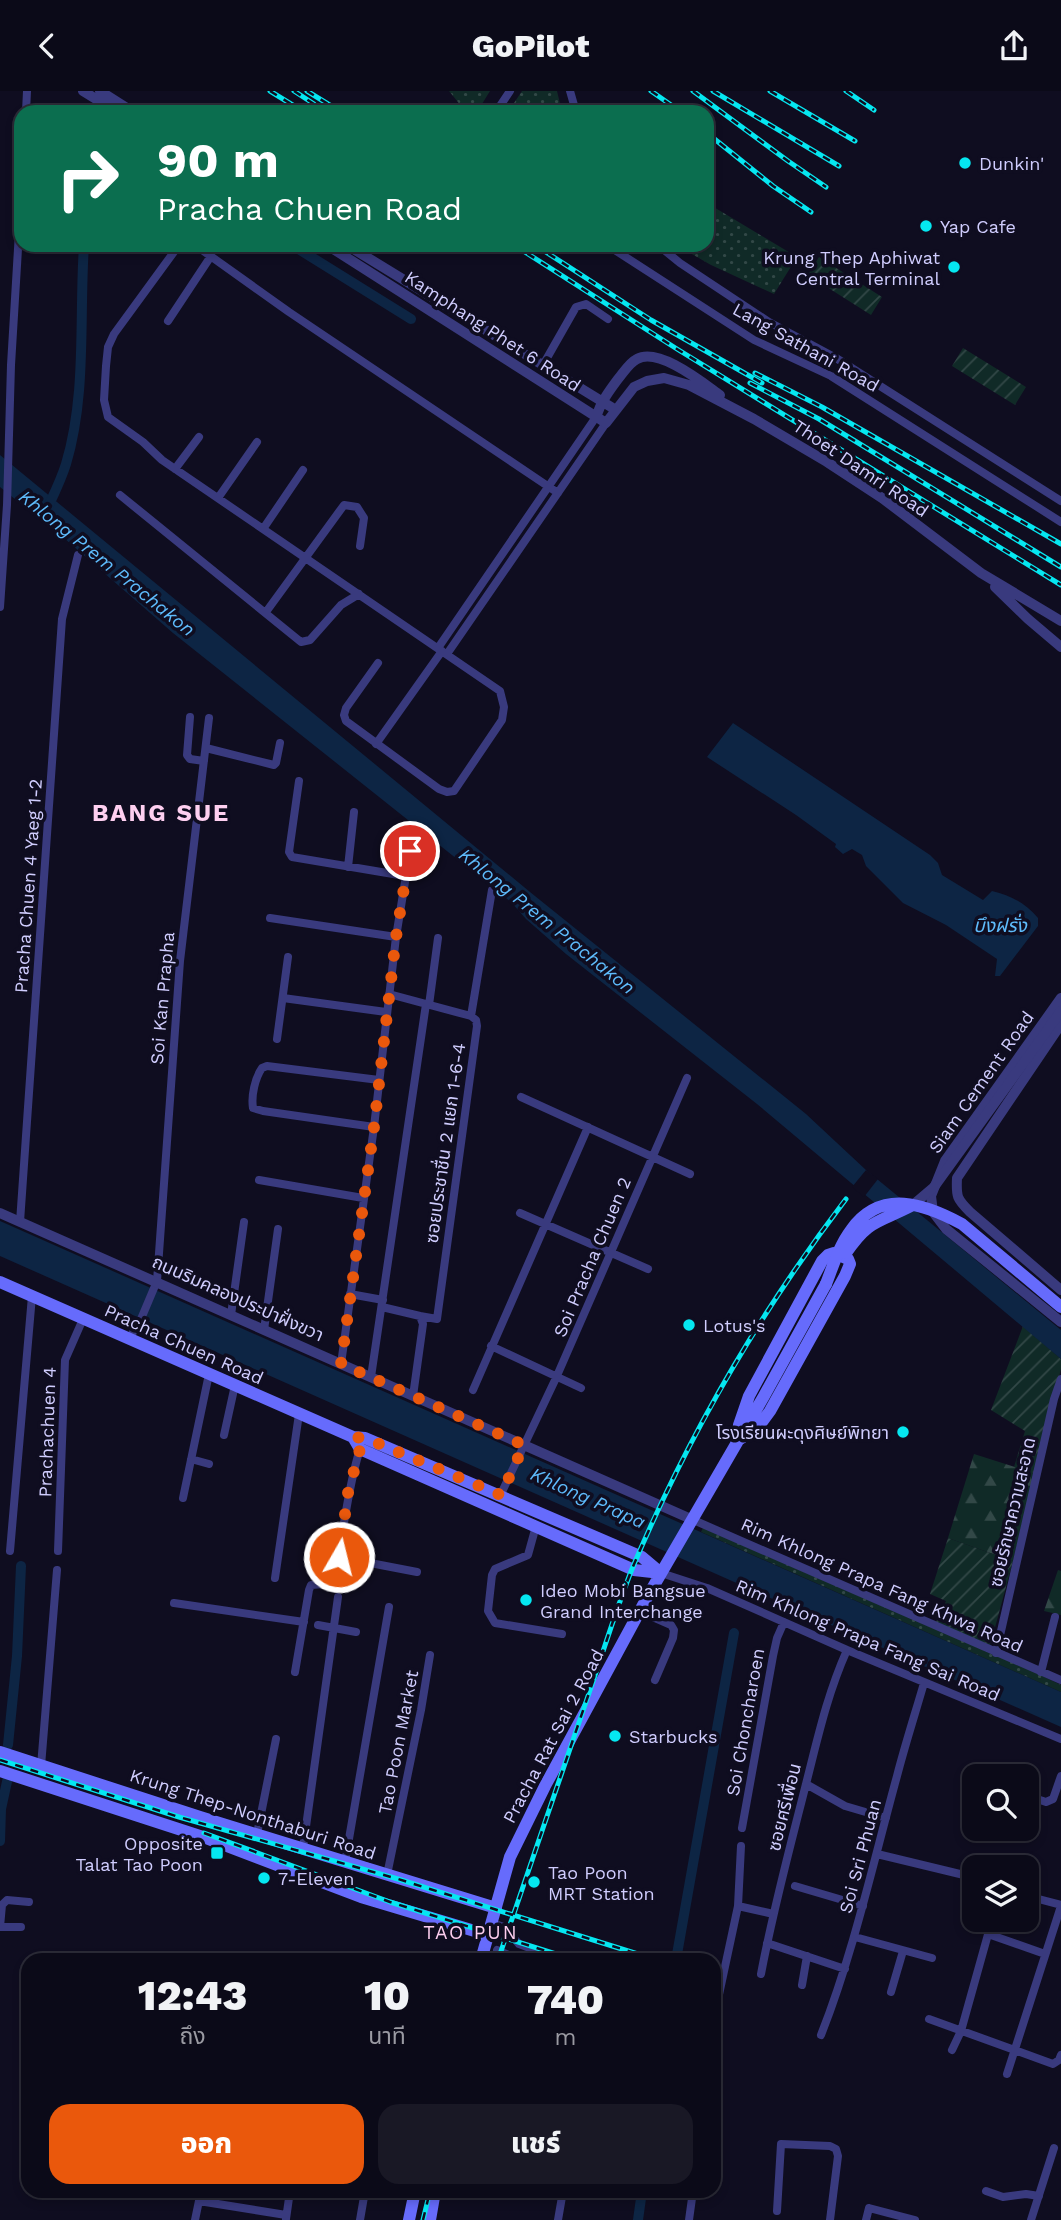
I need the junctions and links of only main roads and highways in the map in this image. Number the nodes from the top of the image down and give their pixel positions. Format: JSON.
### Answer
{"nodes":[{"id":1,"x":0,"y":1282,"type":"edge"},
{"id":2,"x":1061,"y":1307,"type":"edge"},
{"id":3,"x":353,"y":1437,"type":"junction"},
{"id":4,"x":737,"y":1441,"type":"junction"},
{"id":5,"x":661,"y":1573,"type":"junction"},
{"id":6,"x":0,"y":1752,"type":"edge"},
{"id":7,"x":0,"y":1771,"type":"edge"},
{"id":8,"x":496,"y":1908,"type":"junction"},
{"id":9,"x":488,"y":1935,"type":"junction"},
{"id":10,"x":483,"y":1953,"type":"edge"},
{"id":11,"x":414,"y":2198,"type":"edge"},
{"id":12,"x":434,"y":2198,"type":"edge"},
{"id":13,"x":409,"y":2220,"type":"edge"},
{"id":14,"x":430,"y":2220,"type":"edge"}],
"edges":[{"from":1,"to":3,"type":"main road","name":"Pracha Chuen Road"},
{"from":2,"to":4,"type":"main road","name":"Pracha Rat Sai 2 Road","bridge":true},
{"from":3,"to":5,"type":"main road","name":"Pracha Chuen Road"},
{"from":3,"to":5,"type":"main road"},
{"from":4,"to":4,"type":"main road"},
{"from":4,"to":5,"type":"main road","name":"Pracha Rat Sai 2 Road"},
{"from":5,"to":8,"type":"main road","name":"Pracha Rat Sai 2 Road"},
{"from":6,"to":8,"type":"main road","name":"Krung Thep-Nonthaburi Road"},
{"from":7,"to":9,"type":"main road","name":"Krung Thep-Nonthaburi Road"},
{"from":8,"to":9,"type":"main road","name":"Pracha Rat Sai 2 Road"},
{"from":9,"to":10,"type":"main road","name":"Pracha Rat Sai 2 Road"},
{"from":11,"to":13,"type":"main road"},
{"from":12,"to":14,"type":"main road"}]}
